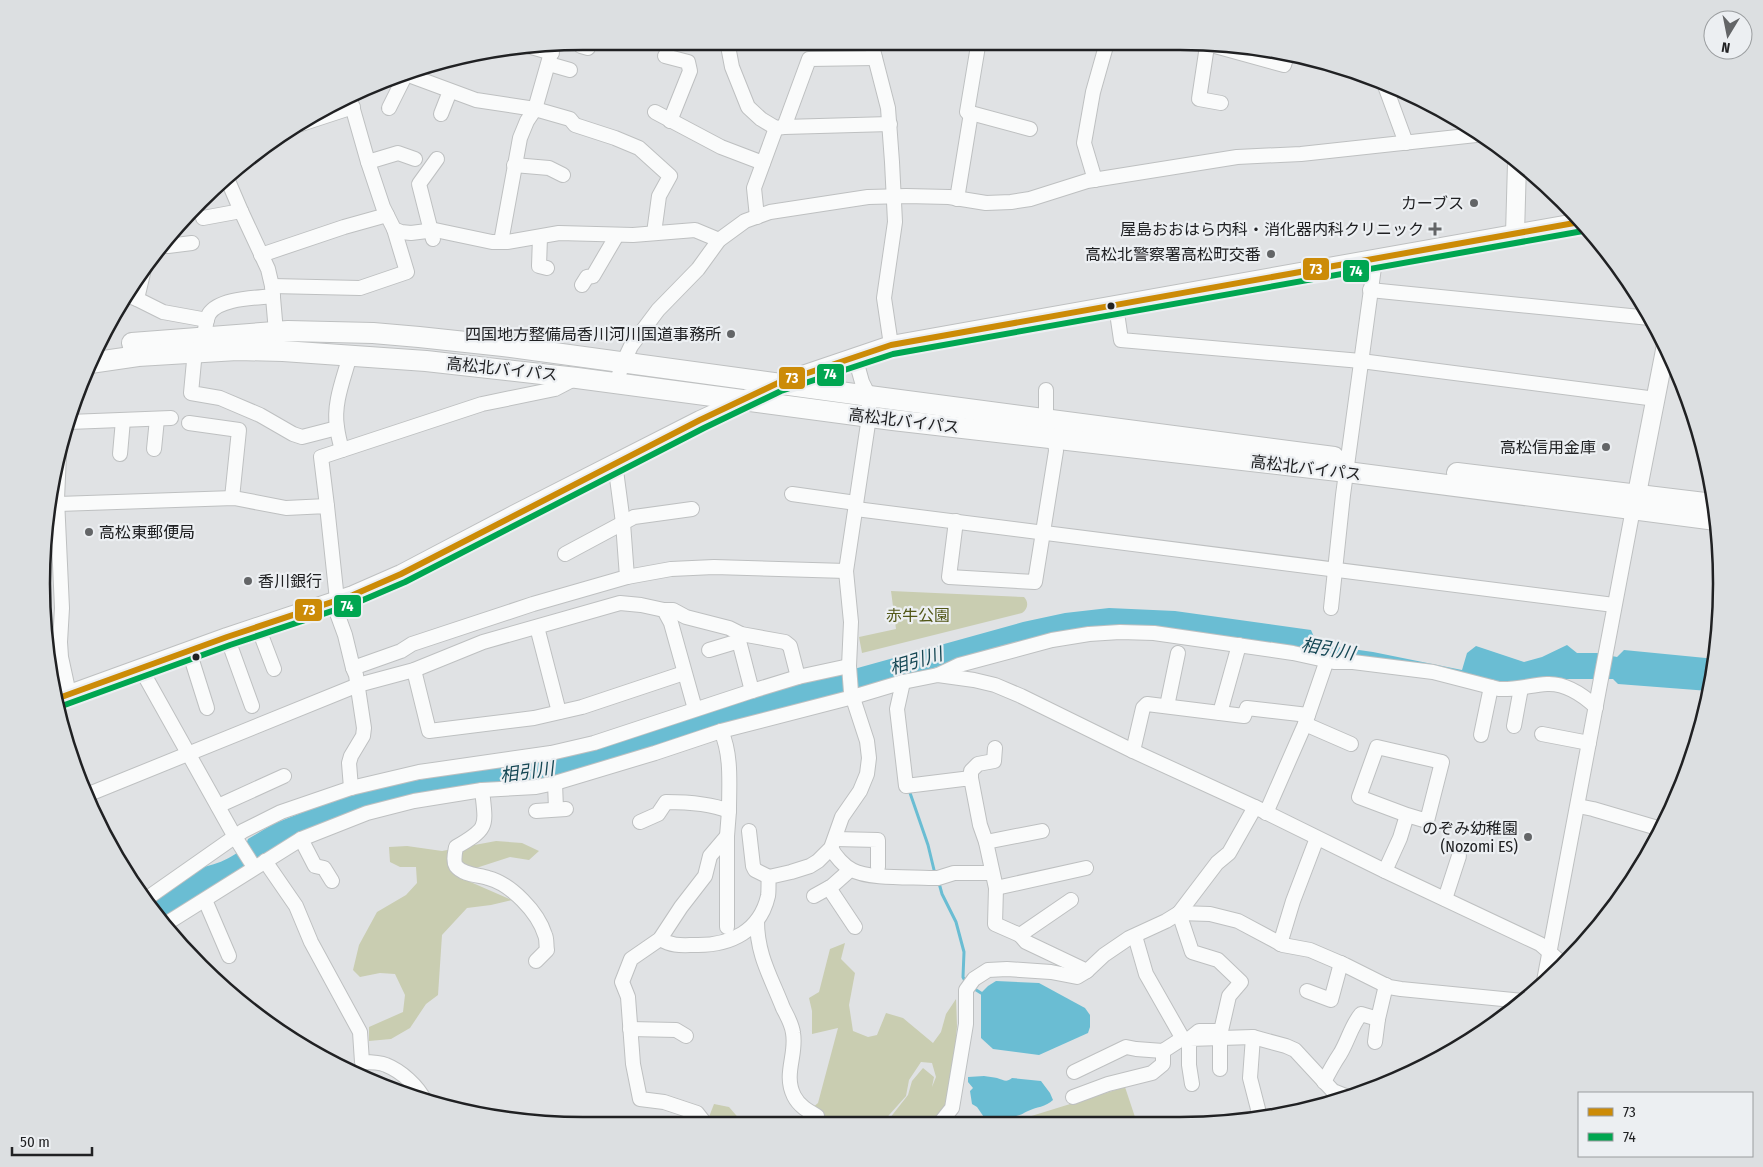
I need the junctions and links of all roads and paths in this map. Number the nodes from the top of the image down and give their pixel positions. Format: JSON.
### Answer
{"nodes":[{"id":1,"x":729,"y":50,"type":"edge"},
{"id":2,"x":977,"y":50,"type":"edge"},
{"id":3,"x":1105,"y":50,"type":"edge"},
{"id":4,"x":1206,"y":51,"type":"edge"},
{"id":5,"x":874,"y":52,"type":"edge"},
{"id":6,"x":551,"y":54,"type":"edge"},
{"id":7,"x":1247,"y":55,"type":"edge"},
{"id":8,"x":665,"y":56,"type":"dead end"},
{"id":9,"x":1285,"y":60,"type":"edge"},
{"id":10,"x":570,"y":70,"type":"dead end"},
{"id":11,"x":414,"y":77,"type":"edge"},
{"id":12,"x":401,"y":82,"type":"edge"},
{"id":13,"x":450,"y":91,"type":"junction"},
{"id":14,"x":1388,"y":93,"type":"edge"},
{"id":15,"x":351,"y":103,"type":"edge"},
{"id":16,"x":1221,"y":103,"type":"dead end"},
{"id":17,"x":389,"y":108,"type":"dead end"},
{"id":18,"x":535,"y":109,"type":"junction"},
{"id":19,"x":655,"y":112,"type":"dead end"},
{"id":20,"x":971,"y":113,"type":"junction"},
{"id":21,"x":441,"y":114,"type":"dead end"},
{"id":22,"x":670,"y":121,"type":"junction"},
{"id":23,"x":890,"y":124,"type":"junction"},
{"id":24,"x":780,"y":127,"type":"junction"},
{"id":25,"x":1030,"y":129,"type":"dead end"},
{"id":26,"x":1469,"y":136,"type":"edge"},
{"id":27,"x":1406,"y":143,"type":"junction"},
{"id":28,"x":415,"y":158,"type":"dead end"},
{"id":29,"x":437,"y":159,"type":"dead end"},
{"id":30,"x":368,"y":162,"type":"junction"},
{"id":31,"x":763,"y":163,"type":"junction"},
{"id":32,"x":514,"y":165,"type":"junction"},
{"id":33,"x":1517,"y":170,"type":"edge"},
{"id":34,"x":563,"y":176,"type":"dead end"},
{"id":35,"x":1095,"y":180,"type":"junction"},
{"id":36,"x":230,"y":184,"type":"edge"},
{"id":37,"x":894,"y":196,"type":"junction"},
{"id":38,"x":957,"y":199,"type":"junction"},
{"id":39,"x":241,"y":211,"type":"junction"},
{"id":40,"x":387,"y":215,"type":"junction"},
{"id":41,"x":757,"y":217,"type":"junction"},
{"id":42,"x":203,"y":218,"type":"dead end"},
{"id":43,"x":1573,"y":223,"type":"edge"},
{"id":44,"x":394,"y":228,"type":"junction"},
{"id":45,"x":654,"y":233,"type":"junction"},
{"id":46,"x":1515,"y":234,"type":"junction"},
{"id":47,"x":432,"y":235,"type":"junction"},
{"id":48,"x":617,"y":235,"type":"junction"},
{"id":49,"x":540,"y":236,"type":"junction"},
{"id":50,"x":719,"y":240,"type":"junction"},
{"id":51,"x":501,"y":242,"type":"junction"},
{"id":52,"x":192,"y":243,"type":"dead end"},
{"id":53,"x":171,"y":246,"type":"edge"},
{"id":54,"x":261,"y":255,"type":"junction"},
{"id":55,"x":1375,"y":260,"type":"junction"},
{"id":56,"x":547,"y":268,"type":"dead end"},
{"id":57,"x":582,"y":285,"type":"dead end"},
{"id":58,"x":1370,"y":290,"type":"junction"},
{"id":59,"x":272,"y":291,"type":"junction"},
{"id":60,"x":133,"y":298,"type":"edge"},
{"id":61,"x":1116,"y":306,"type":"junction"},
{"id":62,"x":1642,"y":317,"type":"edge"},
{"id":63,"x":276,"y":332,"type":"junction"},
{"id":64,"x":202,"y":336,"type":"junction"},
{"id":65,"x":891,"y":345,"type":"junction"},
{"id":66,"x":106,"y":347,"type":"edge"},
{"id":67,"x":350,"y":355,"type":"junction"},
{"id":68,"x":855,"y":358,"type":"junction"},
{"id":69,"x":1663,"y":360,"type":"edge"},
{"id":70,"x":1361,"y":361,"type":"junction"},
{"id":71,"x":99,"y":362,"type":"edge"},
{"id":72,"x":622,"y":363,"type":"junction"},
{"id":73,"x":577,"y":378,"type":"junction"},
{"id":74,"x":616,"y":383,"type":"junction"},
{"id":75,"x":778,"y":383,"type":"junction"},
{"id":76,"x":1046,"y":390,"type":"dead end"},
{"id":77,"x":869,"y":396,"type":"junction"},
{"id":78,"x":1656,"y":399,"type":"junction"},
{"id":79,"x":745,"y":400,"type":"junction"},
{"id":80,"x":869,"y":417,"type":"junction"},
{"id":81,"x":123,"y":420,"type":"junction"},
{"id":82,"x":1046,"y":420,"type":"junction"},
{"id":83,"x":75,"y":422,"type":"edge"},
{"id":84,"x":189,"y":423,"type":"dead end"},
{"id":85,"x":337,"y":428,"type":"junction"},
{"id":86,"x":1056,"y":439,"type":"junction"},
{"id":87,"x":154,"y":449,"type":"dead end"},
{"id":88,"x":342,"y":450,"type":"junction"},
{"id":89,"x":120,"y":454,"type":"dead end"},
{"id":90,"x":616,"y":463,"type":"junction"},
{"id":91,"x":1348,"y":465,"type":"junction"},
{"id":92,"x":58,"y":491,"type":"edge"},
{"id":93,"x":792,"y":494,"type":"dead end"},
{"id":94,"x":232,"y":498,"type":"junction"},
{"id":95,"x":1635,"y":502,"type":"junction"},
{"id":96,"x":58,"y":504,"type":"junction"},
{"id":97,"x":1707,"y":504,"type":"edge"},
{"id":98,"x":327,"y":506,"type":"junction"},
{"id":99,"x":856,"y":506,"type":"junction"},
{"id":100,"x":692,"y":509,"type":"dead end"},
{"id":101,"x":1708,"y":518,"type":"edge"},
{"id":102,"x":956,"y":521,"type":"junction"},
{"id":103,"x":623,"y":523,"type":"junction"},
{"id":104,"x":1042,"y":532,"type":"junction"},
{"id":105,"x":565,"y":554,"type":"dead end"},
{"id":106,"x":1335,"y":570,"type":"junction"},
{"id":107,"x":846,"y":572,"type":"junction"},
{"id":108,"x":627,"y":577,"type":"junction"},
{"id":109,"x":335,"y":601,"type":"junction"},
{"id":110,"x":1614,"y":605,"type":"junction"},
{"id":111,"x":1331,"y":608,"type":"dead end"},
{"id":112,"x":664,"y":610,"type":"junction"},
{"id":113,"x":258,"y":627,"type":"junction"},
{"id":114,"x":537,"y":628,"type":"junction"},
{"id":115,"x":227,"y":637,"type":"junction"},
{"id":116,"x":740,"y":637,"type":"junction"},
{"id":117,"x":1239,"y":645,"type":"junction"},
{"id":118,"x":709,"y":650,"type":"dead end"},
{"id":119,"x":189,"y":651,"type":"junction"},
{"id":120,"x":1178,"y":654,"type":"dead end"},
{"id":121,"x":1326,"y":660,"type":"junction"},
{"id":122,"x":141,"y":668,"type":"junction"},
{"id":123,"x":353,"y":668,"type":"junction"},
{"id":124,"x":849,"y":668,"type":"junction"},
{"id":125,"x":274,"y":669,"type":"dead end"},
{"id":126,"x":414,"y":670,"type":"junction"},
{"id":127,"x":684,"y":673,"type":"junction"},
{"id":128,"x":938,"y":676,"type":"junction"},
{"id":129,"x":798,"y":677,"type":"junction"},
{"id":130,"x":903,"y":682,"type":"junction"},
{"id":131,"x":358,"y":685,"type":"junction"},
{"id":132,"x":1491,"y":687,"type":"junction"},
{"id":133,"x":1521,"y":688,"type":"junction"},
{"id":134,"x":752,"y":691,"type":"junction"},
{"id":135,"x":852,"y":694,"type":"junction"},
{"id":136,"x":62,"y":697,"type":"edge"},
{"id":137,"x":252,"y":706,"type":"dead end"},
{"id":138,"x":1167,"y":706,"type":"junction"},
{"id":139,"x":1596,"y":707,"type":"junction"},
{"id":140,"x":207,"y":708,"type":"dead end"},
{"id":141,"x":695,"y":709,"type":"junction"},
{"id":142,"x":559,"y":712,"type":"junction"},
{"id":143,"x":1220,"y":713,"type":"junction"},
{"id":144,"x":1307,"y":719,"type":"junction"},
{"id":145,"x":1514,"y":726,"type":"dead end"},
{"id":146,"x":721,"y":731,"type":"junction"},
{"id":147,"x":1542,"y":734,"type":"dead end"},
{"id":148,"x":1481,"y":735,"type":"dead end"},
{"id":149,"x":1589,"y":742,"type":"junction"},
{"id":150,"x":1351,"y":744,"type":"dead end"},
{"id":151,"x":995,"y":748,"type":"dead end"},
{"id":152,"x":1133,"y":751,"type":"junction"},
{"id":153,"x":188,"y":753,"type":"junction"},
{"id":154,"x":284,"y":776,"type":"dead end"},
{"id":155,"x":971,"y":778,"type":"junction"},
{"id":156,"x":555,"y":783,"type":"junction"},
{"id":157,"x":352,"y":788,"type":"junction"},
{"id":158,"x":482,"y":790,"type":"junction"},
{"id":159,"x":93,"y":792,"type":"edge"},
{"id":160,"x":218,"y":806,"type":"junction"},
{"id":161,"x":1578,"y":806,"type":"junction"},
{"id":162,"x":1260,"y":810,"type":"junction"},
{"id":163,"x":536,"y":811,"type":"dead end"},
{"id":164,"x":728,"y":811,"type":"junction"},
{"id":165,"x":1407,"y":815,"type":"junction"},
{"id":166,"x":640,"y":822,"type":"dead end"},
{"id":167,"x":1654,"y":827,"type":"edge"},
{"id":168,"x":749,"y":831,"type":"dead end"},
{"id":169,"x":1042,"y":831,"type":"dead end"},
{"id":170,"x":727,"y":836,"type":"junction"},
{"id":171,"x":301,"y":838,"type":"junction"},
{"id":172,"x":1318,"y":838,"type":"junction"},
{"id":173,"x":238,"y":841,"type":"junction"},
{"id":174,"x":986,"y":842,"type":"junction"},
{"id":175,"x":833,"y":843,"type":"junction"},
{"id":176,"x":1459,"y":856,"type":"dead end"},
{"id":177,"x":257,"y":864,"type":"junction"},
{"id":178,"x":878,"y":867,"type":"dead end"},
{"id":179,"x":1086,"y":868,"type":"dead end"},
{"id":180,"x":850,"y":870,"type":"junction"},
{"id":181,"x":1385,"y":871,"type":"junction"},
{"id":182,"x":992,"y":873,"type":"junction"},
{"id":183,"x":769,"y":877,"type":"junction"},
{"id":184,"x":332,"y":881,"type":"dead end"},
{"id":185,"x":829,"y":888,"type":"junction"},
{"id":186,"x":996,"y":888,"type":"junction"},
{"id":187,"x":151,"y":896,"type":"edge"},
{"id":188,"x":814,"y":896,"type":"dead end"},
{"id":189,"x":1444,"y":899,"type":"junction"},
{"id":190,"x":205,"y":900,"type":"junction"},
{"id":191,"x":1071,"y":900,"type":"dead end"},
{"id":192,"x":1179,"y":913,"type":"junction"},
{"id":193,"x":171,"y":921,"type":"edge"},
{"id":194,"x":757,"y":921,"type":"junction"},
{"id":195,"x":727,"y":927,"type":"dead end"},
{"id":196,"x":855,"y":927,"type":"dead end"},
{"id":197,"x":1020,"y":935,"type":"junction"},
{"id":198,"x":1135,"y":936,"type":"junction"},
{"id":199,"x":660,"y":939,"type":"junction"},
{"id":200,"x":1280,"y":944,"type":"junction"},
{"id":201,"x":1551,"y":952,"type":"junction"},
{"id":202,"x":229,"y":956,"type":"dead end"},
{"id":203,"x":1558,"y":959,"type":"edge"},
{"id":204,"x":536,"y":961,"type":"dead end"},
{"id":205,"x":1341,"y":963,"type":"junction"},
{"id":206,"x":1087,"y":971,"type":"junction"},
{"id":207,"x":1546,"y":971,"type":"edge"},
{"id":208,"x":1386,"y":985,"type":"junction"},
{"id":209,"x":1307,"y":991,"type":"dead end"},
{"id":210,"x":1512,"y":1001,"type":"edge"},
{"id":211,"x":1378,"y":1019,"type":"junction"},
{"id":212,"x":630,"y":1029,"type":"junction"},
{"id":213,"x":686,"y":1036,"type":"dead end"},
{"id":214,"x":1252,"y":1037,"type":"junction"},
{"id":215,"x":1220,"y":1038,"type":"junction"},
{"id":216,"x":1186,"y":1039,"type":"junction"},
{"id":217,"x":1375,"y":1042,"type":"dead end"},
{"id":218,"x":1163,"y":1051,"type":"junction"},
{"id":219,"x":1220,"y":1069,"type":"dead end"},
{"id":220,"x":1074,"y":1072,"type":"dead end"},
{"id":221,"x":1324,"y":1082,"type":"junction"},
{"id":222,"x":1192,"y":1084,"type":"dead end"},
{"id":223,"x":419,"y":1091,"type":"edge"},
{"id":224,"x":1338,"y":1093,"type":"edge"},
{"id":225,"x":1073,"y":1097,"type":"dead end"},
{"id":226,"x":1258,"y":1111,"type":"edge"},
{"id":227,"x":700,"y":1117,"type":"edge"},
{"id":228,"x":817,"y":1117,"type":"edge"},
{"id":229,"x":945,"y":1117,"type":"edge"}],
"edges":[{"from":1,"to":24,"type":"street"},
{"from":2,"to":20,"type":"street"},
{"from":3,"to":35,"type":"street"},
{"from":4,"to":16,"type":"street"},
{"from":5,"to":23,"type":"street"},
{"from":5,"to":24,"type":"street"},
{"from":6,"to":10,"type":"street"},
{"from":6,"to":18,"type":"street"},
{"from":7,"to":9,"type":"street"},
{"from":8,"to":22,"type":"street"},
{"from":11,"to":13,"type":"street"},
{"from":12,"to":17,"type":"street"},
{"from":13,"to":18,"type":"street"},
{"from":13,"to":21,"type":"street"},
{"from":14,"to":27,"type":"street"},
{"from":15,"to":30,"type":"street"},
{"from":18,"to":32,"type":"street"},
{"from":18,"to":45,"type":"street"},
{"from":19,"to":22,"type":"street"},
{"from":20,"to":25,"type":"street"},
{"from":20,"to":38,"type":"street"},
{"from":22,"to":31,"type":"street"},
{"from":23,"to":24,"type":"street"},
{"from":23,"to":37,"type":"street"},
{"from":24,"to":31,"type":"street"},
{"from":26,"to":27,"type":"street"},
{"from":27,"to":35,"type":"street"},
{"from":28,"to":30,"type":"street"},
{"from":29,"to":47,"type":"street"},
{"from":30,"to":40,"type":"street"},
{"from":31,"to":41,"type":"street"},
{"from":32,"to":34,"type":"street"},
{"from":32,"to":51,"type":"street"},
{"from":33,"to":46,"type":"main road"},
{"from":35,"to":38,"type":"street"},
{"from":36,"to":39,"type":"street"},
{"from":37,"to":38,"type":"street"},
{"from":37,"to":41,"type":"street"},
{"from":37,"to":65,"type":"street"},
{"from":39,"to":42,"type":"street"},
{"from":39,"to":54,"type":"street"},
{"from":40,"to":44,"type":"street"},
{"from":40,"to":54,"type":"street"},
{"from":41,"to":50,"type":"street"},
{"from":43,"to":46,"type":"main road"},
{"from":44,"to":47,"type":"street"},
{"from":44,"to":59,"type":"street"},
{"from":45,"to":48,"type":"street"},
{"from":45,"to":50,"type":"street"},
{"from":46,"to":55,"type":"main road"},
{"from":47,"to":51,"type":"street"},
{"from":48,"to":49,"type":"street"},
{"from":48,"to":57,"type":"street"},
{"from":49,"to":51,"type":"street"},
{"from":49,"to":56,"type":"street"},
{"from":50,"to":72,"type":"street"},
{"from":52,"to":53,"type":"street"},
{"from":54,"to":59,"type":"street"},
{"from":55,"to":58,"type":"street"},
{"from":55,"to":61,"type":"main road"},
{"from":58,"to":62,"type":"street"},
{"from":58,"to":70,"type":"street"},
{"from":59,"to":63,"type":"street"},
{"from":59,"to":64,"type":"street"},
{"from":60,"to":64,"type":"street"},
{"from":61,"to":65,"type":"main road"},
{"from":61,"to":70,"type":"street"},
{"from":63,"to":64,"type":"highway","name":"高松北バイパス"},
{"from":63,"to":72,"type":"highway","name":"高松北バイパス"},
{"from":64,"to":66,"type":"highway","name":"高松北バイパス"},
{"from":64,"to":67,"type":"highway","name":"高松北バイパス"},
{"from":64,"to":71,"type":"highway","name":"高松北バイパス"},
{"from":64,"to":85,"type":"street"},
{"from":65,"to":68,"type":"main road"},
{"from":67,"to":73,"type":"highway","name":"高松北バイパス"},
{"from":67,"to":85,"type":"street"},
{"from":68,"to":75,"type":"main road"},
{"from":68,"to":77,"type":"street"},
{"from":69,"to":78,"type":"main road"},
{"from":70,"to":78,"type":"street"},
{"from":70,"to":91,"type":"street"},
{"from":72,"to":74,"type":"street"},
{"from":72,"to":75,"type":"highway","name":"高松北バイパス"},
{"from":73,"to":74,"type":"highway","name":"高松北バイパス"},
{"from":73,"to":88,"type":"street"},
{"from":74,"to":79,"type":"highway","name":"高松北バイパス"},
{"from":75,"to":77,"type":"highway","name":"高松北バイパス"},
{"from":75,"to":79,"type":"main road"},
{"from":76,"to":82,"type":"street"},
{"from":77,"to":80,"type":"street"},
{"from":77,"to":82,"type":"highway","name":"高松北バイパス"},
{"from":78,"to":95,"type":"main road"},
{"from":79,"to":80,"type":"highway","name":"高松北バイパス"},
{"from":79,"to":90,"type":"main road"},
{"from":80,"to":86,"type":"highway","name":"高松北バイパス"},
{"from":80,"to":99,"type":"street"},
{"from":81,"to":83,"type":"street"},
{"from":81,"to":87,"type":"street"},
{"from":81,"to":89,"type":"street"},
{"from":82,"to":86,"type":"street"},
{"from":82,"to":91,"type":"highway","name":"高松北バイパス"},
{"from":84,"to":94,"type":"street"},
{"from":85,"to":88,"type":"street"},
{"from":86,"to":91,"type":"highway","name":"高松北バイパス"},
{"from":86,"to":104,"type":"street"},
{"from":88,"to":98,"type":"street"},
{"from":90,"to":103,"type":"street"},
{"from":90,"to":109,"type":"main road"},
{"from":91,"to":95,"type":"highway","name":"高松北バイパス"},
{"from":91,"to":106,"type":"street"},
{"from":92,"to":96,"type":"street"},
{"from":93,"to":99,"type":"street"},
{"from":94,"to":96,"type":"street"},
{"from":94,"to":98,"type":"street"},
{"from":95,"to":97,"type":"highway","name":"高松北バイパス"},
{"from":95,"to":101,"type":"highway","name":"高松北バイパス"},
{"from":95,"to":110,"type":"street"},
{"from":96,"to":136,"type":"street"},
{"from":98,"to":109,"type":"street"},
{"from":99,"to":102,"type":"street"},
{"from":99,"to":107,"type":"street"},
{"from":100,"to":103,"type":"street"},
{"from":102,"to":104,"type":"street"},
{"from":102,"to":104,"type":"street"},
{"from":103,"to":105,"type":"street"},
{"from":103,"to":108,"type":"street"},
{"from":104,"to":106,"type":"street"},
{"from":106,"to":110,"type":"street"},
{"from":106,"to":111,"type":"street"},
{"from":107,"to":108,"type":"street"},
{"from":107,"to":124,"type":"street"},
{"from":108,"to":123,"type":"street"},
{"from":109,"to":113,"type":"main road"},
{"from":109,"to":123,"type":"street"},
{"from":110,"to":139,"type":"street"},
{"from":112,"to":114,"type":"street"},
{"from":112,"to":116,"type":"street"},
{"from":112,"to":127,"type":"street"},
{"from":113,"to":115,"type":"main road"},
{"from":113,"to":125,"type":"street"},
{"from":114,"to":126,"type":"street"},
{"from":114,"to":142,"type":"street"},
{"from":115,"to":119,"type":"main road"},
{"from":115,"to":137,"type":"street"},
{"from":116,"to":118,"type":"street"},
{"from":116,"to":129,"type":"street"},
{"from":116,"to":134,"type":"street"},
{"from":117,"to":121,"type":"street"},
{"from":117,"to":128,"type":"street"},
{"from":117,"to":143,"type":"street"},
{"from":119,"to":122,"type":"main road"},
{"from":119,"to":140,"type":"street"},
{"from":120,"to":138,"type":"street"},
{"from":121,"to":132,"type":"street"},
{"from":121,"to":144,"type":"street"},
{"from":122,"to":136,"type":"main road"},
{"from":122,"to":153,"type":"street"},
{"from":123,"to":131,"type":"street"},
{"from":124,"to":129,"type":"street"},
{"from":124,"to":135,"type":"street"},
{"from":126,"to":131,"type":"street"},
{"from":126,"to":142,"type":"street"},
{"from":127,"to":141,"type":"street"},
{"from":127,"to":142,"type":"street"},
{"from":128,"to":130,"type":"street"},
{"from":128,"to":152,"type":"street"},
{"from":129,"to":134,"type":"street"},
{"from":130,"to":135,"type":"street"},
{"from":130,"to":155,"type":"street"},
{"from":131,"to":153,"type":"street"},
{"from":131,"to":157,"type":"street"},
{"from":132,"to":133,"type":"street"},
{"from":132,"to":148,"type":"street"},
{"from":133,"to":139,"type":"street"},
{"from":133,"to":145,"type":"street"},
{"from":134,"to":141,"type":"street"},
{"from":135,"to":146,"type":"street"},
{"from":135,"to":175,"type":"street"},
{"from":138,"to":143,"type":"street"},
{"from":138,"to":152,"type":"street"},
{"from":139,"to":149,"type":"street"},
{"from":141,"to":157,"type":"street"},
{"from":143,"to":144,"type":"street"},
{"from":144,"to":150,"type":"street"},
{"from":144,"to":162,"type":"street"},
{"from":146,"to":156,"type":"street"},
{"from":146,"to":164,"type":"street"},
{"from":147,"to":149,"type":"street"},
{"from":149,"to":161,"type":"street"},
{"from":151,"to":155,"type":"street"},
{"from":152,"to":162,"type":"street"},
{"from":153,"to":159,"type":"street"},
{"from":153,"to":160,"type":"street"},
{"from":154,"to":160,"type":"street"},
{"from":155,"to":174,"type":"street"},
{"from":156,"to":158,"type":"street"},
{"from":156,"to":163,"type":"street"},
{"from":157,"to":173,"type":"street"},
{"from":158,"to":171,"type":"street"},
{"from":158,"to":204,"type":"street"},
{"from":160,"to":173,"type":"street"},
{"from":161,"to":167,"type":"street"},
{"from":161,"to":201,"type":"street"},
{"from":162,"to":172,"type":"street"},
{"from":162,"to":192,"type":"street"},
{"from":164,"to":166,"type":"street"},
{"from":164,"to":170,"type":"street"},
{"from":165,"to":165,"type":"street"},
{"from":165,"to":181,"type":"street"},
{"from":168,"to":183,"type":"street"},
{"from":169,"to":174,"type":"street"},
{"from":170,"to":195,"type":"street"},
{"from":170,"to":199,"type":"street"},
{"from":171,"to":177,"type":"street"},
{"from":171,"to":184,"type":"street"},
{"from":172,"to":181,"type":"street"},
{"from":172,"to":200,"type":"street"},
{"from":173,"to":177,"type":"street"},
{"from":173,"to":187,"type":"street"},
{"from":174,"to":182,"type":"street"},
{"from":175,"to":178,"type":"street"},
{"from":175,"to":180,"type":"street"},
{"from":175,"to":183,"type":"street"},
{"from":176,"to":189,"type":"street"},
{"from":177,"to":190,"type":"street"},
{"from":177,"to":223,"type":"street"},
{"from":179,"to":186,"type":"street"},
{"from":180,"to":182,"type":"street"},
{"from":180,"to":185,"type":"street"},
{"from":181,"to":189,"type":"street"},
{"from":182,"to":186,"type":"street"},
{"from":183,"to":194,"type":"street"},
{"from":185,"to":188,"type":"street"},
{"from":185,"to":196,"type":"street"},
{"from":186,"to":197,"type":"street"},
{"from":189,"to":201,"type":"street"},
{"from":190,"to":193,"type":"street"},
{"from":190,"to":202,"type":"street"},
{"from":191,"to":197,"type":"street"},
{"from":192,"to":198,"type":"street"},
{"from":192,"to":200,"type":"street"},
{"from":192,"to":216,"type":"street"},
{"from":194,"to":199,"type":"street"},
{"from":194,"to":228,"type":"street"},
{"from":197,"to":206,"type":"street"},
{"from":198,"to":206,"type":"street"},
{"from":198,"to":216,"type":"street"},
{"from":199,"to":212,"type":"street"},
{"from":200,"to":205,"type":"street"},
{"from":201,"to":203,"type":"street"},
{"from":201,"to":207,"type":"street"},
{"from":205,"to":208,"type":"street"},
{"from":205,"to":209,"type":"street"},
{"from":206,"to":229,"type":"street"},
{"from":208,"to":210,"type":"street"},
{"from":208,"to":211,"type":"street"},
{"from":211,"to":217,"type":"street"},
{"from":211,"to":221,"type":"street"},
{"from":212,"to":213,"type":"street"},
{"from":212,"to":227,"type":"street"},
{"from":214,"to":215,"type":"street"},
{"from":214,"to":221,"type":"street"},
{"from":214,"to":226,"type":"street"},
{"from":215,"to":216,"type":"street"},
{"from":215,"to":219,"type":"street"},
{"from":216,"to":218,"type":"street"},
{"from":216,"to":222,"type":"street"},
{"from":218,"to":220,"type":"street"},
{"from":218,"to":225,"type":"street"},
{"from":221,"to":224,"type":"street"}]}
